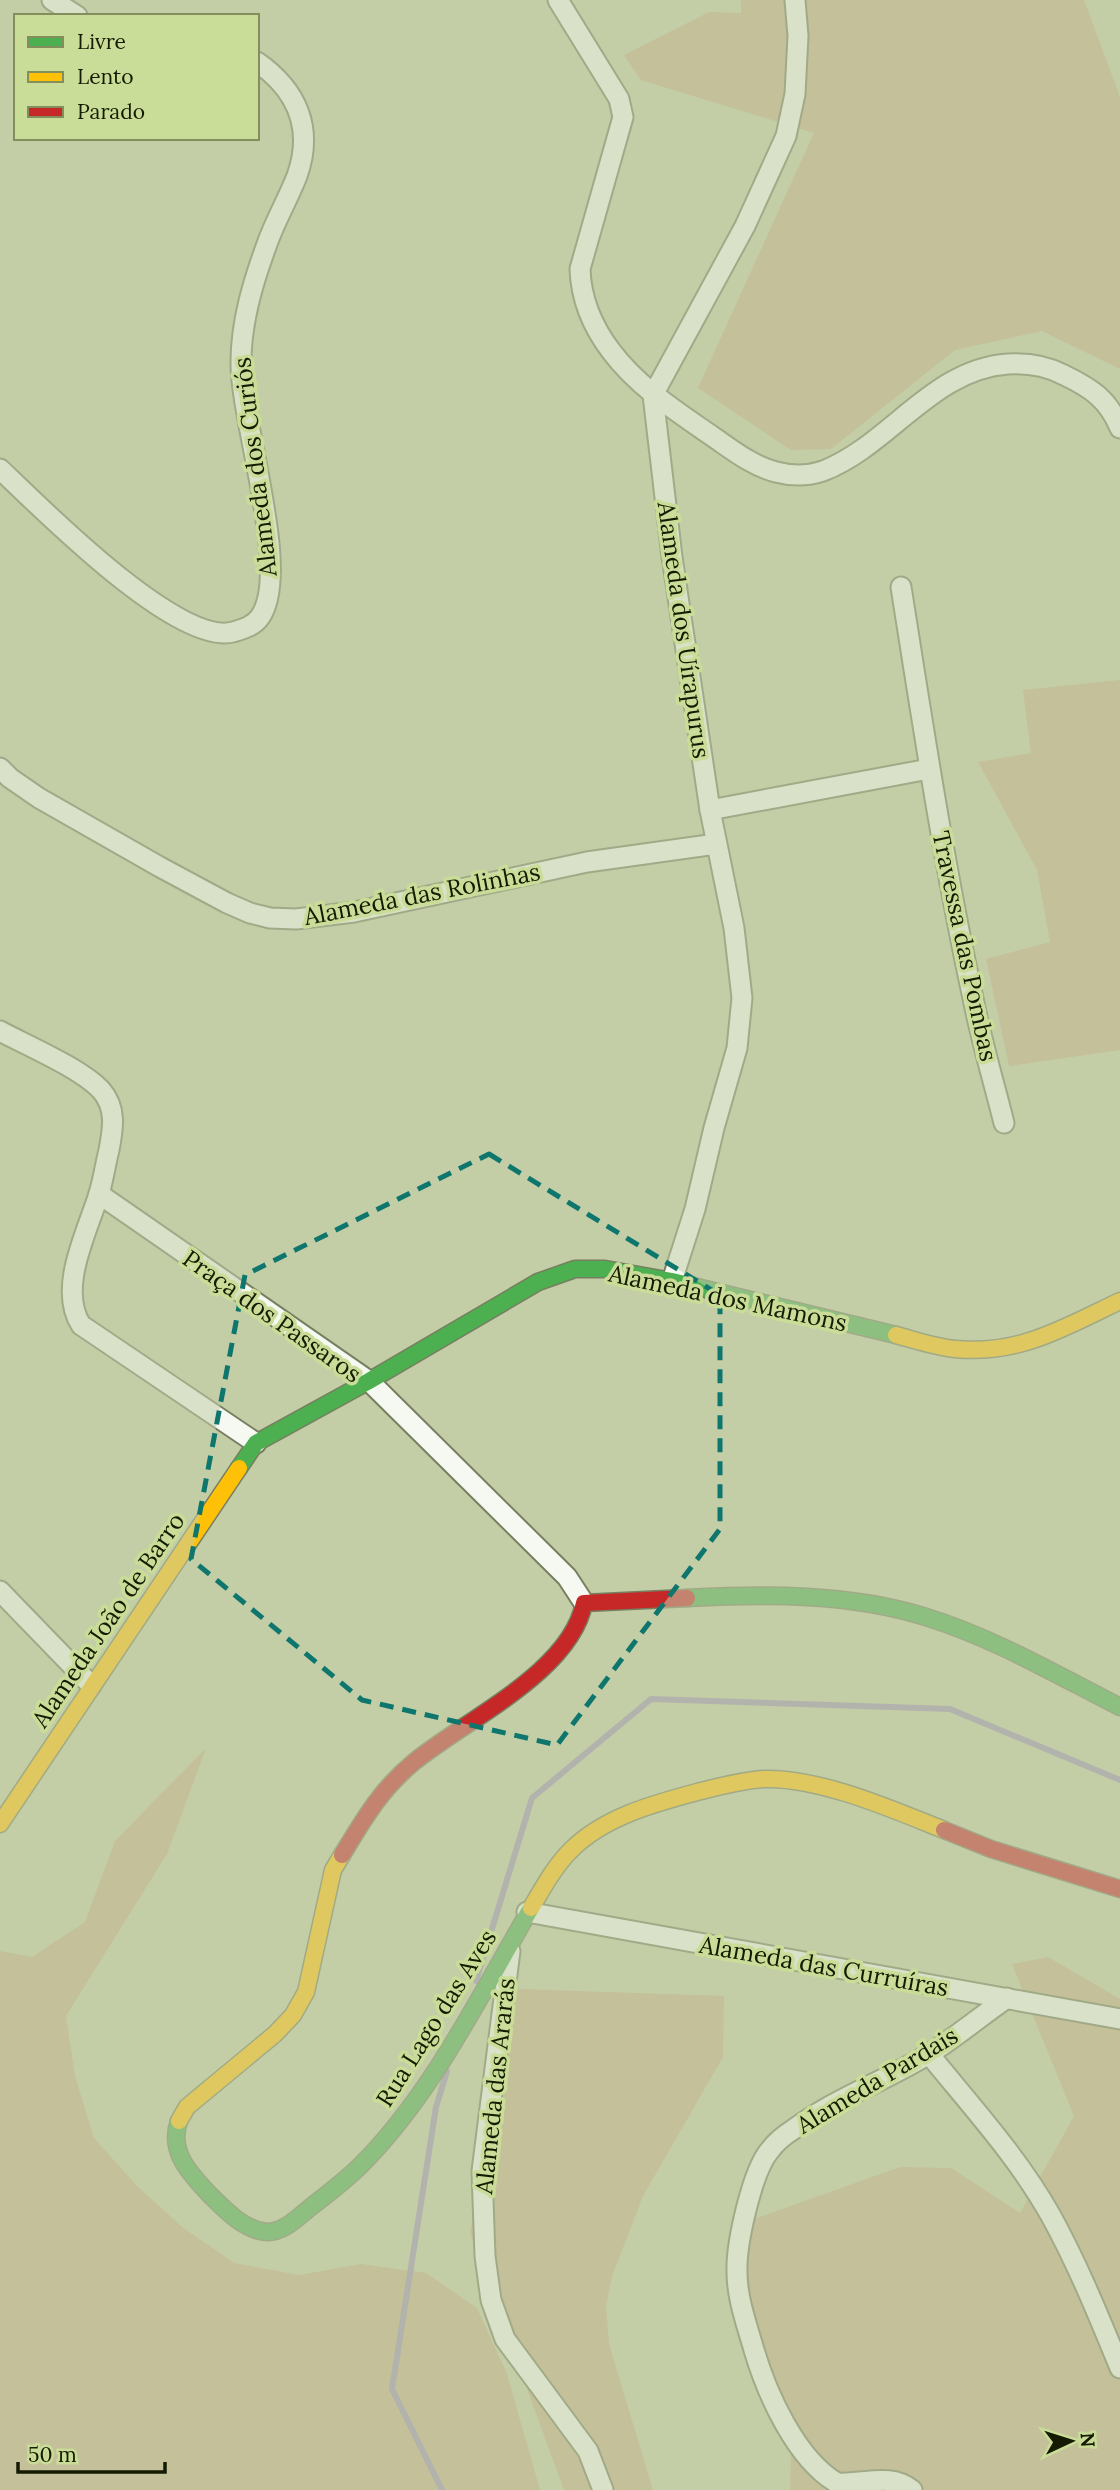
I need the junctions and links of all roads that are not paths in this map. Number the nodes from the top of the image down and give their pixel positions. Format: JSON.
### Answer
{"nodes":[{"id":1,"x":52,"y":0,"type":"edge"},
{"id":2,"x":558,"y":0,"type":"edge"},
{"id":3,"x":795,"y":0,"type":"edge"},
{"id":4,"x":74,"y":14,"type":"edge"},
{"id":5,"x":259,"y":63,"type":"edge"},
{"id":6,"x":653,"y":395,"type":"junction"},
{"id":7,"x":1120,"y":428,"type":"edge"},
{"id":8,"x":0,"y":469,"type":"edge"},
{"id":9,"x":901,"y":587,"type":"dead end"},
{"id":10,"x":0,"y":768,"type":"edge"},
{"id":11,"x":929,"y":769,"type":"junction"},
{"id":12,"x":710,"y":810,"type":"junction"},
{"id":13,"x":716,"y":844,"type":"junction"},
{"id":14,"x":0,"y":1031,"type":"edge"},
{"id":15,"x":1004,"y":1123,"type":"dead end"},
{"id":16,"x":99,"y":1194,"type":"junction"},
{"id":17,"x":672,"y":1281,"type":"junction"},
{"id":18,"x":1120,"y":1301,"type":"edge"},
{"id":19,"x":369,"y":1381,"type":"junction"},
{"id":20,"x":256,"y":1443,"type":"junction"},
{"id":21,"x":0,"y":1591,"type":"edge"},
{"id":22,"x":584,"y":1603,"type":"junction"},
{"id":23,"x":91,"y":1685,"type":"junction"},
{"id":24,"x":1120,"y":1707,"type":"edge"},
{"id":25,"x":0,"y":1824,"type":"edge"},
{"id":26,"x":1120,"y":1889,"type":"edge"},
{"id":27,"x":527,"y":1912,"type":"junction"},
{"id":28,"x":511,"y":1943,"type":"junction"},
{"id":29,"x":1007,"y":1998,"type":"junction"},
{"id":30,"x":1120,"y":2020,"type":"edge"},
{"id":31,"x":929,"y":2054,"type":"junction"},
{"id":32,"x":1120,"y":2368,"type":"edge"},
{"id":33,"x":603,"y":2490,"type":"edge"},
{"id":34,"x":912,"y":2490,"type":"edge"}],
"edges":[{"from":1,"to":4,"type":"street"},
{"from":2,"to":6,"type":"street"},
{"from":3,"to":6,"type":"street"},
{"from":5,"to":8,"type":"street","name":"Alameda dos Curiós"},
{"from":6,"to":7,"type":"street"},
{"from":6,"to":12,"type":"street","name":"Alameda dos Uírapurus"},
{"from":9,"to":11,"type":"street","name":"Travessa das Pombas"},
{"from":10,"to":13,"type":"street","name":"Alameda das Rolinhas"},
{"from":11,"to":12,"type":"street"},
{"from":11,"to":15,"type":"street","name":"Travessa das Pombas"},
{"from":12,"to":13,"type":"street","name":"Alameda dos Uírapurus"},
{"from":13,"to":17,"type":"street","name":"Alameda dos Uírapurus"},
{"from":14,"to":16,"type":"street"},
{"from":16,"to":19,"type":"street","name":"Praça dos Passaros"},
{"from":16,"to":20,"type":"street"},
{"from":17,"to":18,"type":"street","name":"Alameda dos Mamons"},
{"from":17,"to":19,"type":"street","name":"Alameda dos Mamons"},
{"from":19,"to":20,"type":"street","name":"Praça dos Passaros"},
{"from":19,"to":22,"type":"street"},
{"from":20,"to":23,"type":"street","name":"Alameda João de Barro"},
{"from":21,"to":23,"type":"street"},
{"from":22,"to":24,"type":"street"},
{"from":22,"to":28,"type":"street","name":"Rua Lago das Aves"},
{"from":23,"to":25,"type":"street","name":"Alameda João de Barro"},
{"from":26,"to":27,"type":"street","name":"Rua Lago das Aves"},
{"from":27,"to":28,"type":"street","name":"Rua Lago das Aves"},
{"from":27,"to":29,"type":"street","name":"Alameda das Curruíras"},
{"from":28,"to":33,"type":"street","name":"Alameda das Ararás"},
{"from":29,"to":30,"type":"street","name":"Alameda das Curruíras"},
{"from":29,"to":31,"type":"street","name":"Alameda Pardais"},
{"from":31,"to":32,"type":"street"},
{"from":31,"to":34,"type":"street","name":"Alameda Pardais"}]}
